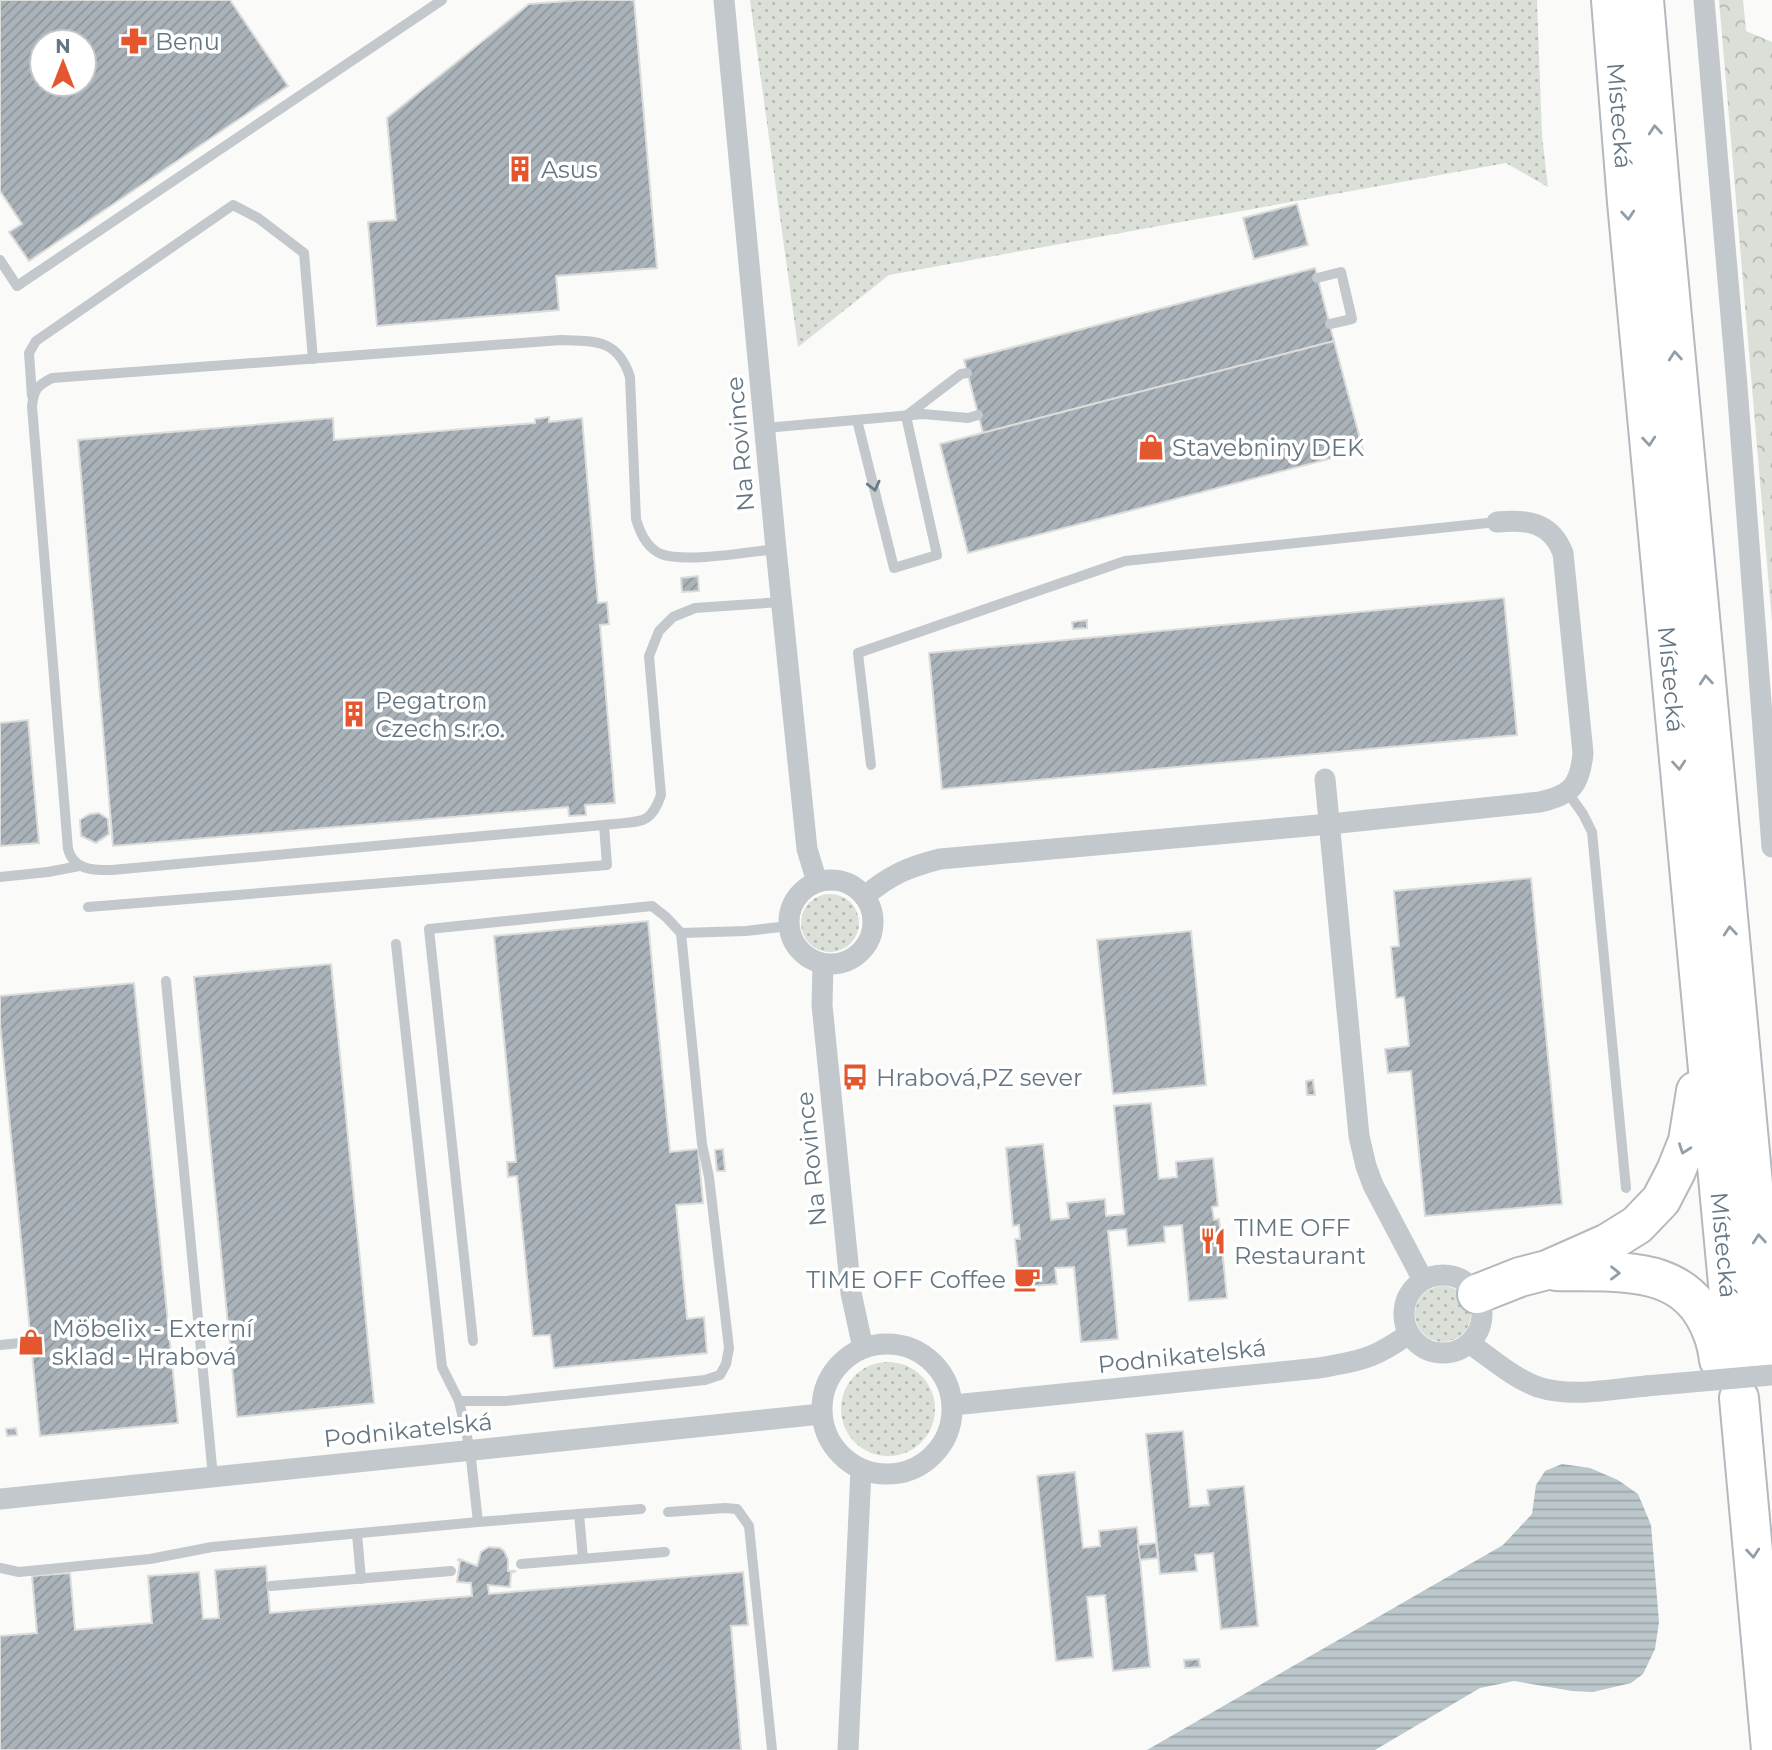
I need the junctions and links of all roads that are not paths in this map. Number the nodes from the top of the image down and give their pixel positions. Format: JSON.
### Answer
{"nodes":[{"id":1,"x":442,"y":0,"type":"edge"},
{"id":2,"x":724,"y":0,"type":"edge"},
{"id":3,"x":1611,"y":0,"type":"edge"},
{"id":4,"x":1644,"y":0,"type":"edge"},
{"id":5,"x":1704,"y":0,"type":"edge"},
{"id":6,"x":0,"y":260,"type":"edge"},
{"id":7,"x":1317,"y":278,"type":"dead end"},
{"id":8,"x":1330,"y":324,"type":"dead end"},
{"id":9,"x":313,"y":359,"type":"junction"},
{"id":10,"x":967,"y":373,"type":"dead end"},
{"id":11,"x":32,"y":406,"type":"junction"},
{"id":12,"x":978,"y":415,"type":"dead end"},
{"id":13,"x":906,"y":416,"type":"junction"},
{"id":14,"x":857,"y":420,"type":"junction"},
{"id":15,"x":765,"y":428,"type":"junction"},
{"id":16,"x":1497,"y":522,"type":"joint"},
{"id":17,"x":776,"y":549,"type":"junction"},
{"id":18,"x":782,"y":602,"type":"junction"},
{"id":19,"x":871,"y":765,"type":"dead end"},
{"id":20,"x":1325,"y":779,"type":"dead end"},
{"id":21,"x":1568,"y":793,"type":"junction"},
{"id":22,"x":1330,"y":824,"type":"junction"},
{"id":23,"x":604,"y":825,"type":"junction"},
{"id":24,"x":1772,"y":847,"type":"edge"},
{"id":25,"x":79,"y":866,"type":"junction"},
{"id":26,"x":0,"y":877,"type":"edge"},
{"id":27,"x":817,"y":882,"type":"junction"},
{"id":28,"x":865,"y":896,"type":"junction"},
{"id":29,"x":88,"y":907,"type":"dead end"},
{"id":30,"x":789,"y":926,"type":"junction"},
{"id":31,"x":681,"y":933,"type":"junction"},
{"id":32,"x":396,"y":943,"type":"dead end"},
{"id":33,"x":823,"y":964,"type":"junction"},
{"id":34,"x":166,"y":981,"type":"dead end"},
{"id":35,"x":1719,"y":1004,"type":"junction"},
{"id":36,"x":1772,"y":1114,"type":"edge"},
{"id":37,"x":1626,"y":1188,"type":"dead end"},
{"id":38,"x":1547,"y":1270,"type":"junction"},
{"id":39,"x":1423,"y":1280,"type":"junction"},
{"id":40,"x":1477,"y":1294,"type":"junction"},
{"id":41,"x":1409,"y":1334,"type":"junction"},
{"id":42,"x":473,"y":1341,"type":"dead end"},
{"id":43,"x":31,"y":1342,"type":"dead end"},
{"id":44,"x":1469,"y":1343,"type":"junction"},
{"id":45,"x":0,"y":1345,"type":"edge"},
{"id":46,"x":863,"y":1348,"type":"junction"},
{"id":47,"x":1749,"y":1363,"type":"edge"},
{"id":48,"x":1733,"y":1399,"type":"dead end"},
{"id":49,"x":459,"y":1401,"type":"junction"},
{"id":50,"x":953,"y":1405,"type":"junction"},
{"id":51,"x":821,"y":1414,"type":"junction"},
{"id":52,"x":470,"y":1450,"type":"junction"},
{"id":53,"x":861,"y":1470,"type":"junction"},
{"id":54,"x":213,"y":1477,"type":"junction"},
{"id":55,"x":0,"y":1499,"type":"edge"},
{"id":56,"x":641,"y":1509,"type":"dead end"},
{"id":57,"x":668,"y":1512,"type":"dead end"},
{"id":58,"x":579,"y":1514,"type":"junction"},
{"id":59,"x":478,"y":1522,"type":"junction"},
{"id":60,"x":357,"y":1534,"type":"junction"},
{"id":61,"x":665,"y":1552,"type":"dead end"},
{"id":62,"x":583,"y":1558,"type":"junction"},
{"id":63,"x":521,"y":1564,"type":"dead end"},
{"id":64,"x":0,"y":1568,"type":"edge"},
{"id":65,"x":451,"y":1571,"type":"dead end"},
{"id":66,"x":361,"y":1579,"type":"junction"},
{"id":67,"x":271,"y":1586,"type":"dead end"},
{"id":68,"x":772,"y":1750,"type":"edge"},
{"id":69,"x":848,"y":1750,"type":"edge"},
{"id":70,"x":1771,"y":1750,"type":"edge"}],
"edges":[{"from":1,"to":6,"type":"lane"},
{"from":2,"to":15,"type":"street","name":"Na Rovince"},
{"from":3,"to":35,"type":"highway","name":"Místecká","one_way":true},
{"from":35,"to":4,"type":"highway","name":"Místecká","one_way":true},
{"from":5,"to":24,"type":"street"},
{"from":7,"to":8,"type":"lane"},
{"from":9,"to":11,"type":"lane"},
{"from":9,"to":11,"type":"lane"},
{"from":9,"to":17,"type":"lane"},
{"from":10,"to":13,"type":"lane"},
{"from":11,"to":25,"type":"lane"},
{"from":12,"to":13,"type":"lane"},
{"from":13,"to":14,"type":"lane"},
{"from":14,"to":13,"type":"lane","one_way":true},
{"from":14,"to":15,"type":"lane"},
{"from":15,"to":17,"type":"street","name":"Na Rovince"},
{"from":16,"to":19,"type":"lane"},
{"from":16,"to":21,"type":"street"},
{"from":17,"to":18,"type":"street","name":"Na Rovince"},
{"from":18,"to":23,"type":"lane"},
{"from":18,"to":27,"type":"street","name":"Na Rovince"},
{"from":20,"to":22,"type":"street"},
{"from":21,"to":22,"type":"street"},
{"from":21,"to":37,"type":"lane"},
{"from":22,"to":28,"type":"street"},
{"from":22,"to":39,"type":"street"},
{"from":23,"to":25,"type":"lane"},
{"from":23,"to":29,"type":"lane"},
{"from":25,"to":26,"type":"lane"},
{"from":27,"to":28,"type":"street"},
{"from":27,"to":30,"type":"street"},
{"from":28,"to":33,"type":"street"},
{"from":30,"to":31,"type":"lane"},
{"from":30,"to":33,"type":"street"},
{"from":31,"to":42,"type":"lane"},
{"from":31,"to":49,"type":"lane"},
{"from":32,"to":49,"type":"lane"},
{"from":33,"to":46,"type":"street","name":"Na Rovince"},
{"from":34,"to":54,"type":"lane"},
{"from":35,"to":36,"type":"highway"},
{"from":35,"to":38,"type":"highway","one_way":true},
{"from":35,"to":47,"type":"highway","name":"Místecká"},
{"from":38,"to":40,"type":"highway"},
{"from":38,"to":47,"type":"highway","one_way":true},
{"from":39,"to":40,"type":"street"},
{"from":39,"to":41,"type":"street"},
{"from":40,"to":44,"type":"street"},
{"from":41,"to":44,"type":"street"},
{"from":41,"to":50,"type":"street","name":"Podnikatelská"},
{"from":43,"to":45,"type":"lane"},
{"from":44,"to":47,"type":"street","bridge":true},
{"from":46,"to":50,"type":"street"},
{"from":46,"to":51,"type":"street"},
{"from":48,"to":70,"type":"highway","one_way":true},
{"from":49,"to":52,"type":"lane"},
{"from":50,"to":53,"type":"street"},
{"from":51,"to":52,"type":"street","name":"Podnikatelská"},
{"from":51,"to":53,"type":"street"},
{"from":52,"to":54,"type":"street","name":"Podnikatelská"},
{"from":52,"to":59,"type":"lane"},
{"from":53,"to":69,"type":"street"},
{"from":54,"to":55,"type":"street","name":"Podnikatelská"},
{"from":56,"to":58,"type":"lane"},
{"from":57,"to":68,"type":"lane"},
{"from":58,"to":59,"type":"lane"},
{"from":58,"to":62,"type":"lane"},
{"from":59,"to":60,"type":"lane"},
{"from":60,"to":64,"type":"lane"},
{"from":60,"to":66,"type":"lane"},
{"from":61,"to":62,"type":"lane"},
{"from":62,"to":63,"type":"lane"},
{"from":65,"to":66,"type":"lane"},
{"from":66,"to":67,"type":"lane"}]}
